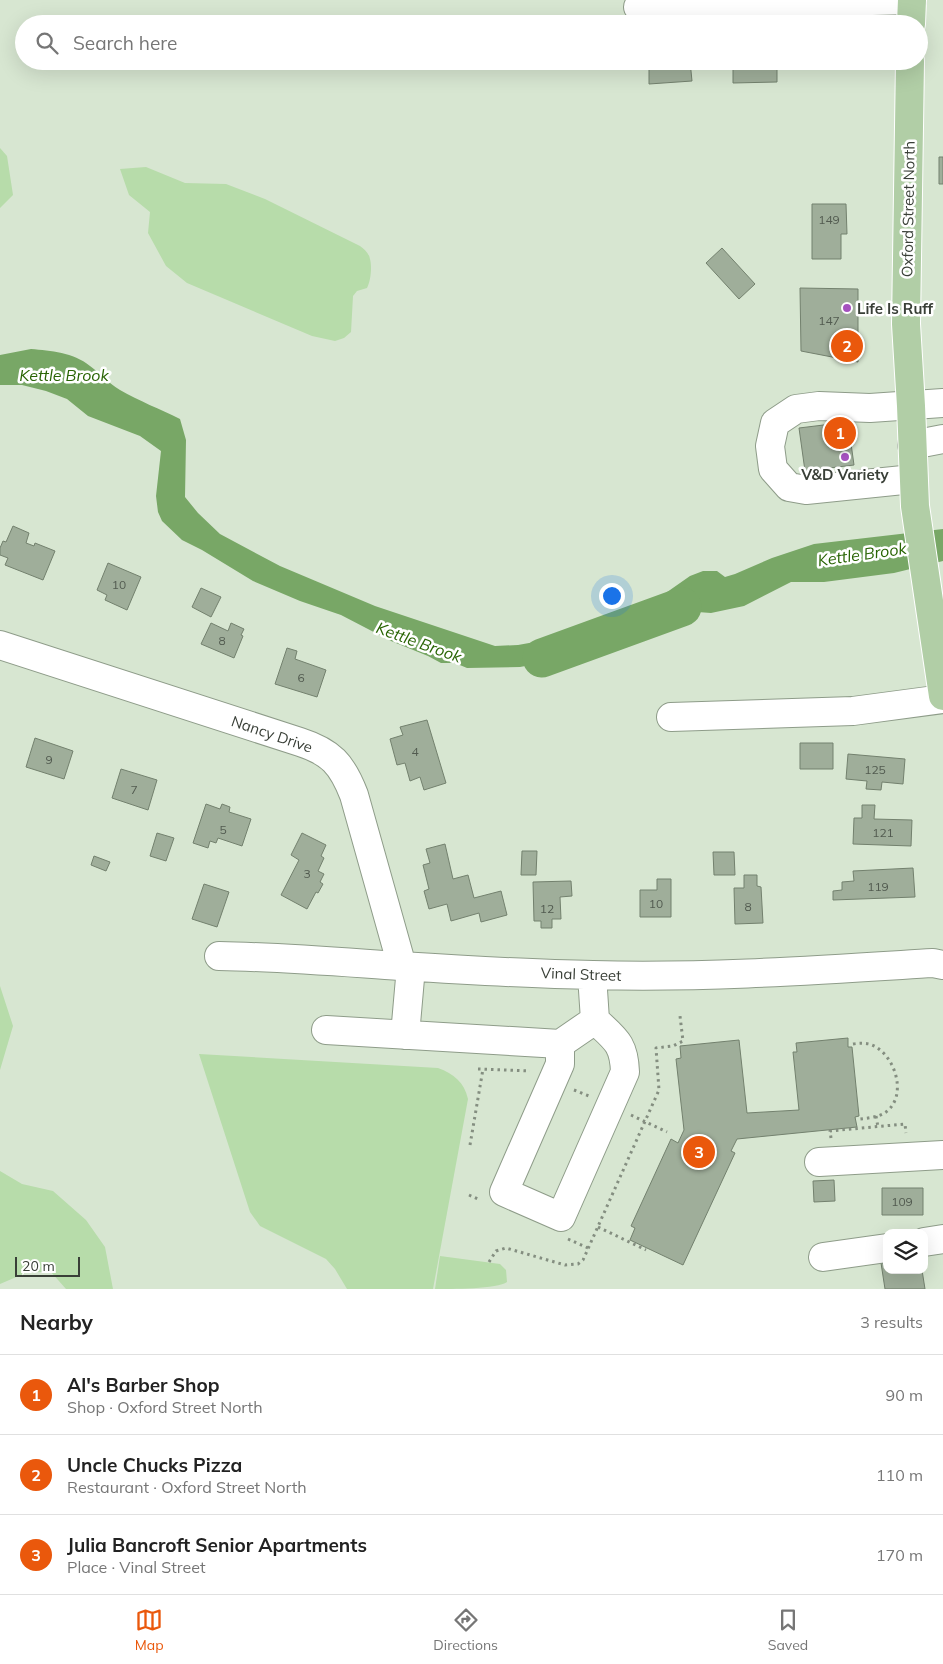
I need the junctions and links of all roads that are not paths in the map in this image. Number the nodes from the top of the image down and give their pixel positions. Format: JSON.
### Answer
{"nodes":[{"id":1,"x":912,"y":0,"type":"edge"},
{"id":2,"x":638,"y":7,"type":"dead end"},
{"id":3,"x":911,"y":15,"type":"edge"},
{"id":4,"x":910,"y":70,"type":"edge"},
{"id":5,"x":943,"y":404,"type":"edge"},
{"id":6,"x":911,"y":406,"type":"junction"},
{"id":7,"x":943,"y":439,"type":"edge"},
{"id":8,"x":912,"y":446,"type":"junction"},
{"id":9,"x":914,"y":493,"type":"junction"},
{"id":10,"x":0,"y":645,"type":"edge"},
{"id":11,"x":943,"y":698,"type":"edge"},
{"id":12,"x":671,"y":716,"type":"dead end"},
{"id":13,"x":219,"y":956,"type":"dead end"},
{"id":14,"x":943,"y":965,"type":"edge"},
{"id":15,"x":407,"y":966,"type":"junction"},
{"id":16,"x":592,"y":975,"type":"junction"},
{"id":17,"x":595,"y":1020,"type":"junction"},
{"id":18,"x":326,"y":1030,"type":"dead end"},
{"id":19,"x":405,"y":1035,"type":"junction"},
{"id":20,"x":560,"y":1044,"type":"junction"},
{"id":21,"x":943,"y":1155,"type":"edge"},
{"id":22,"x":819,"y":1162,"type":"dead end"},
{"id":23,"x":943,"y":1239,"type":"edge"},
{"id":24,"x":928,"y":1241,"type":"edge"},
{"id":25,"x":883,"y":1249,"type":"edge"},
{"id":26,"x":823,"y":1257,"type":"dead end"}],
"edges":[{"from":1,"to":2,"type":"street"},
{"from":1,"to":3,"type":"main road"},
{"from":4,"to":6,"type":"main road","name":"Oxford Street North"},
{"from":5,"to":6,"type":"street"},
{"from":6,"to":8,"type":"main road","name":"Oxford Street North"},
{"from":6,"to":9,"type":"street"},
{"from":7,"to":8,"type":"street"},
{"from":8,"to":9,"type":"main road","name":"Oxford Street North"},
{"from":9,"to":11,"type":"main road","name":"Oxford Street North"},
{"from":10,"to":15,"type":"street","name":"Nancy Drive"},
{"from":11,"to":12,"type":"street"},
{"from":13,"to":15,"type":"street","name":"Vinal Street"},
{"from":14,"to":16,"type":"street","name":"Vinal Street"},
{"from":15,"to":16,"type":"street","name":"Vinal Street"},
{"from":15,"to":19,"type":"street"},
{"from":16,"to":17,"type":"street"},
{"from":17,"to":20,"type":"street"},
{"from":17,"to":20,"type":"street"},
{"from":18,"to":19,"type":"street"},
{"from":19,"to":20,"type":"street"},
{"from":21,"to":22,"type":"street"},
{"from":23,"to":24,"type":"street"},
{"from":25,"to":26,"type":"street"}]}
